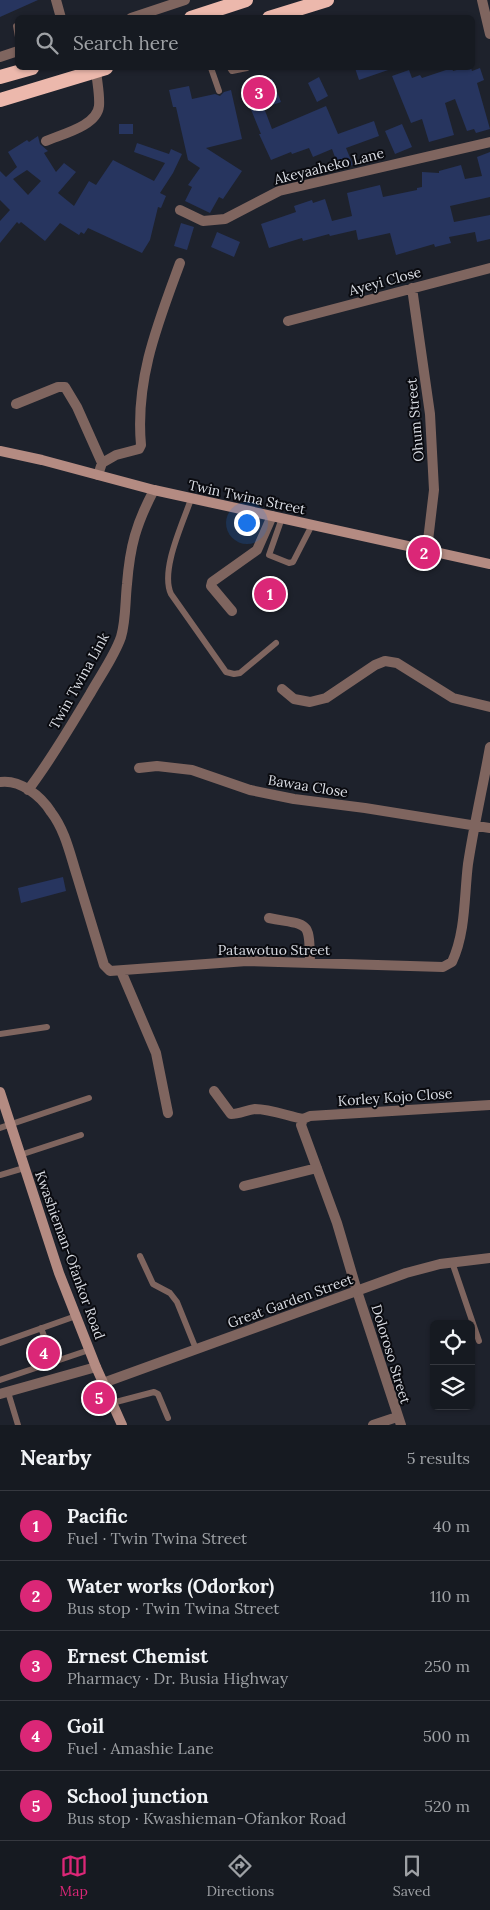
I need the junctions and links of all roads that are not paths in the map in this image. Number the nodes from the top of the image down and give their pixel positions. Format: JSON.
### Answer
{"nodes":[{"id":1,"x":56,"y":0,"type":"edge"},
{"id":2,"x":185,"y":0,"type":"edge"},
{"id":3,"x":246,"y":0,"type":"edge"},
{"id":4,"x":327,"y":0,"type":"edge"},
{"id":5,"x":482,"y":0,"type":"edge"},
{"id":6,"x":169,"y":3,"type":"edge"},
{"id":7,"x":60,"y":15,"type":"edge"},
{"id":8,"x":139,"y":15,"type":"edge"},
{"id":9,"x":200,"y":15,"type":"edge"},
{"id":10,"x":279,"y":15,"type":"edge"},
{"id":11,"x":490,"y":34,"type":"edge"},
{"id":12,"x":15,"y":52,"type":"edge"},
{"id":13,"x":0,"y":57,"type":"edge"},
{"id":14,"x":25,"y":70,"type":"edge"},
{"id":15,"x":98,"y":70,"type":"edge"},
{"id":16,"x":101,"y":70,"type":"edge"},
{"id":17,"x":212,"y":70,"type":"edge"},
{"id":18,"x":0,"y":77,"type":"edge"},
{"id":19,"x":219,"y":91,"type":"dead end"},
{"id":20,"x":0,"y":100,"type":"edge"},
{"id":21,"x":46,"y":141,"type":"dead end"},
{"id":22,"x":490,"y":142,"type":"edge"},
{"id":23,"x":180,"y":210,"type":"dead end"},
{"id":24,"x":180,"y":263,"type":"dead end"},
{"id":25,"x":490,"y":268,"type":"edge"},
{"id":26,"x":412,"y":288,"type":"junction"},
{"id":27,"x":288,"y":321,"type":"dead end"},
{"id":28,"x":16,"y":404,"type":"dead end"},
{"id":29,"x":0,"y":450,"type":"edge"},
{"id":30,"x":102,"y":463,"type":"junction"},
{"id":31,"x":98,"y":474,"type":"junction"},
{"id":32,"x":154,"y":490,"type":"junction"},
{"id":33,"x":191,"y":498,"type":"junction"},
{"id":34,"x":277,"y":517,"type":"junction"},
{"id":35,"x":312,"y":524,"type":"junction"},
{"id":36,"x":427,"y":549,"type":"junction"},
{"id":37,"x":490,"y":564,"type":"edge"},
{"id":38,"x":232,"y":611,"type":"dead end"},
{"id":39,"x":276,"y":643,"type":"dead end"},
{"id":40,"x":282,"y":689,"type":"dead end"},
{"id":41,"x":490,"y":707,"type":"edge"},
{"id":42,"x":490,"y":747,"type":"edge"},
{"id":43,"x":139,"y":768,"type":"dead end"},
{"id":44,"x":0,"y":782,"type":"edge"},
{"id":45,"x":28,"y":790,"type":"junction"},
{"id":46,"x":475,"y":826,"type":"junction"},
{"id":47,"x":490,"y":828,"type":"edge"},
{"id":48,"x":269,"y":918,"type":"dead end"},
{"id":49,"x":310,"y":963,"type":"junction"},
{"id":50,"x":121,"y":971,"type":"junction"},
{"id":51,"x":47,"y":1026,"type":"dead end"},
{"id":52,"x":0,"y":1034,"type":"edge"},
{"id":53,"x":214,"y":1091,"type":"dead end"},
{"id":54,"x":0,"y":1092,"type":"edge"},
{"id":55,"x":89,"y":1098,"type":"dead end"},
{"id":56,"x":490,"y":1105,"type":"edge"},
{"id":57,"x":168,"y":1113,"type":"dead end"},
{"id":58,"x":303,"y":1119,"type":"junction"},
{"id":59,"x":5,"y":1126,"type":"edge"},
{"id":60,"x":81,"y":1135,"type":"dead end"},
{"id":61,"x":20,"y":1155,"type":"junction"},
{"id":62,"x":24,"y":1168,"type":"junction"},
{"id":63,"x":317,"y":1168,"type":"junction"},
{"id":64,"x":0,"y":1175,"type":"edge"},
{"id":65,"x":244,"y":1186,"type":"dead end"},
{"id":66,"x":140,"y":1256,"type":"dead end"},
{"id":67,"x":490,"y":1258,"type":"edge"},
{"id":68,"x":452,"y":1262,"type":"junction"},
{"id":69,"x":357,"y":1291,"type":"junction"},
{"id":70,"x":76,"y":1316,"type":"junction"},
{"id":71,"x":41,"y":1328,"type":"junction"},
{"id":72,"x":479,"y":1341,"type":"dead end"},
{"id":73,"x":0,"y":1343,"type":"edge"},
{"id":74,"x":196,"y":1349,"type":"junction"},
{"id":75,"x":89,"y":1350,"type":"junction"},
{"id":76,"x":54,"y":1362,"type":"junction"},
{"id":77,"x":96,"y":1367,"type":"junction"},
{"id":78,"x":0,"y":1380,"type":"edge"},
{"id":79,"x":103,"y":1383,"type":"junction"},
{"id":80,"x":4,"y":1393,"type":"edge"},
{"id":81,"x":112,"y":1403,"type":"junction"},
{"id":82,"x":168,"y":1418,"type":"dead end"},
{"id":83,"x":399,"y":1421,"type":"edge"},
{"id":84,"x":18,"y":1425,"type":"edge"},
{"id":85,"x":122,"y":1425,"type":"edge"},
{"id":86,"x":373,"y":1425,"type":"edge"}],
"edges":[{"from":1,"to":7,"type":"street"},
{"from":2,"to":6,"type":"street"},
{"from":3,"to":9,"type":"highway"},
{"from":4,"to":10,"type":"highway"},
{"from":5,"to":11,"type":"street"},
{"from":6,"to":8,"type":"street"},
{"from":12,"to":13,"type":"street"},
{"from":14,"to":18,"type":"highway"},
{"from":15,"to":20,"type":"highway"},
{"from":16,"to":21,"type":"street"},
{"from":17,"to":19,"type":"lane"},
{"from":22,"to":23,"type":"street","name":"Akeyaaheko Lane"},
{"from":24,"to":30,"type":"street"},
{"from":25,"to":26,"type":"street","name":"Ayeyi Close"},
{"from":26,"to":27,"type":"street","name":"Ayeyi Close"},
{"from":26,"to":36,"type":"street","name":"Ohum Street"},
{"from":28,"to":30,"type":"street"},
{"from":29,"to":31,"type":"main road","name":"Twin Twina Street"},
{"from":30,"to":31,"type":"street"},
{"from":31,"to":32,"type":"main road","name":"Twin Twina Street"},
{"from":32,"to":33,"type":"main road","name":"Twin Twina Street"},
{"from":32,"to":45,"type":"street","name":"Twin Twina Link"},
{"from":33,"to":34,"type":"main road","name":"Twin Twina Street"},
{"from":33,"to":39,"type":"lane"},
{"from":34,"to":35,"type":"main road","name":"Twin Twina Street"},
{"from":34,"to":35,"type":"lane"},
{"from":34,"to":38,"type":"street"},
{"from":35,"to":36,"type":"main road","name":"Twin Twina Street"},
{"from":36,"to":37,"type":"main road","name":"Twin Twina Street"},
{"from":40,"to":41,"type":"street"},
{"from":42,"to":46,"type":"street","name":"Patawotuo Street"},
{"from":43,"to":46,"type":"street","name":"Bawaa Close"},
{"from":44,"to":45,"type":"street"},
{"from":45,"to":50,"type":"street"},
{"from":46,"to":47,"type":"street","name":"Bawaa Close"},
{"from":46,"to":49,"type":"street","name":"Patawotuo Street"},
{"from":48,"to":49,"type":"street"},
{"from":49,"to":50,"type":"street","name":"Patawotuo Street"},
{"from":50,"to":57,"type":"street"},
{"from":51,"to":52,"type":"lane"},
{"from":53,"to":58,"type":"street","name":"Korley Kojo Close"},
{"from":54,"to":59,"type":"main road","name":"Kwashieman-Ofankor Road"},
{"from":55,"to":59,"type":"lane"},
{"from":56,"to":58,"type":"street","name":"Korley Kojo Close"},
{"from":58,"to":63,"type":"street"},
{"from":59,"to":61,"type":"main road","name":"Kwashieman-Ofankor Road"},
{"from":60,"to":61,"type":"lane"},
{"from":61,"to":62,"type":"main road","name":"Kwashieman-Ofankor Road"},
{"from":62,"to":64,"type":"lane"},
{"from":62,"to":70,"type":"main road","name":"Kwashieman-Ofankor Road"},
{"from":63,"to":65,"type":"street"},
{"from":63,"to":69,"type":"street"},
{"from":66,"to":74,"type":"lane"},
{"from":67,"to":68,"type":"street","name":"Great Garden Street"},
{"from":68,"to":69,"type":"street","name":"Great Garden Street"},
{"from":68,"to":72,"type":"lane"},
{"from":69,"to":74,"type":"street","name":"Great Garden Street"},
{"from":69,"to":83,"type":"street","name":"Doloroso Street"},
{"from":70,"to":71,"type":"lane"},
{"from":70,"to":75,"type":"main road","name":"Kwashieman-Ofankor Road"},
{"from":71,"to":73,"type":"lane"},
{"from":71,"to":76,"type":"lane"},
{"from":74,"to":79,"type":"street","name":"Great Garden Street"},
{"from":75,"to":76,"type":"lane"},
{"from":75,"to":77,"type":"main road","name":"Kwashieman-Ofankor Road"},
{"from":76,"to":78,"type":"lane"},
{"from":77,"to":79,"type":"main road","name":"Kwashieman-Ofankor Road"},
{"from":77,"to":80,"type":"street"},
{"from":79,"to":81,"type":"main road","name":"Kwashieman-Ofankor Road"},
{"from":80,"to":84,"type":"lane"},
{"from":81,"to":82,"type":"lane"},
{"from":81,"to":85,"type":"main road","name":"Kwashieman-Ofankor Road"},
{"from":83,"to":86,"type":"street"}]}
